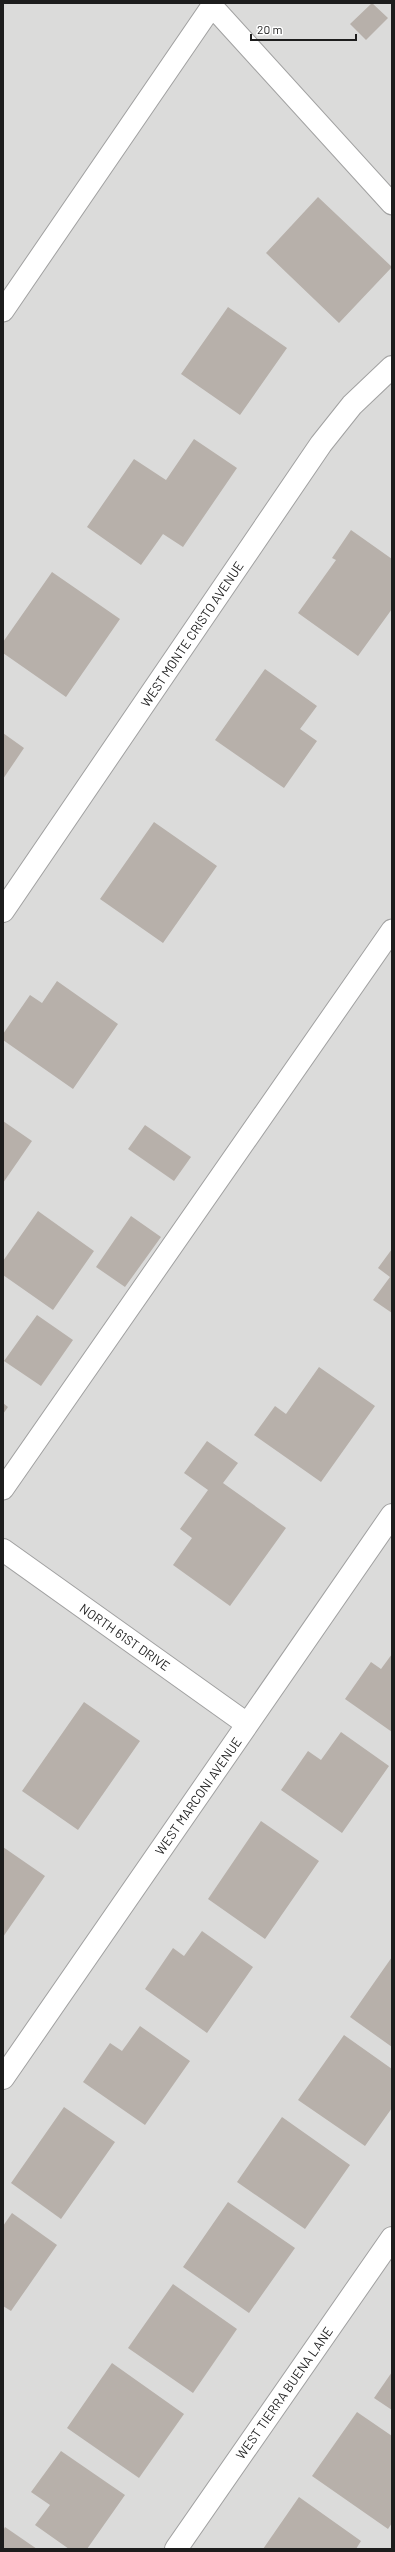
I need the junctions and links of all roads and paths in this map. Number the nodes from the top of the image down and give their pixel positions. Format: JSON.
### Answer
{"nodes":[{"id":1,"x":213,"y":5,"type":"edge"},
{"id":2,"x":392,"y":204,"type":"edge"},
{"id":3,"x":3,"y":311,"type":"edge"},
{"id":4,"x":392,"y":367,"type":"edge"},
{"id":5,"x":3,"y":911,"type":"edge"},
{"id":6,"x":392,"y":930,"type":"edge"},
{"id":7,"x":3,"y":1489,"type":"edge"},
{"id":8,"x":392,"y":1515,"type":"edge"},
{"id":9,"x":3,"y":1550,"type":"edge"},
{"id":10,"x":247,"y":1724,"type":"junction"},
{"id":11,"x":3,"y":2078,"type":"edge"},
{"id":12,"x":392,"y":2238,"type":"edge"},
{"id":13,"x":176,"y":2549,"type":"edge"}],
"edges":[{"from":1,"to":2,"type":"lane"},
{"from":1,"to":3,"type":"lane"},
{"from":4,"to":5,"type":"street","name":"WEST MONTE CRISTO AVENUE"},
{"from":6,"to":7,"type":"lane"},
{"from":8,"to":10,"type":"street","name":"WEST MARCONI AVENUE"},
{"from":9,"to":10,"type":"street","name":"NORTH 61ST DRIVE"},
{"from":10,"to":11,"type":"street","name":"WEST MARCONI AVENUE"},
{"from":12,"to":13,"type":"street","name":"WEST TIERRA BUENA LANE"}]}
